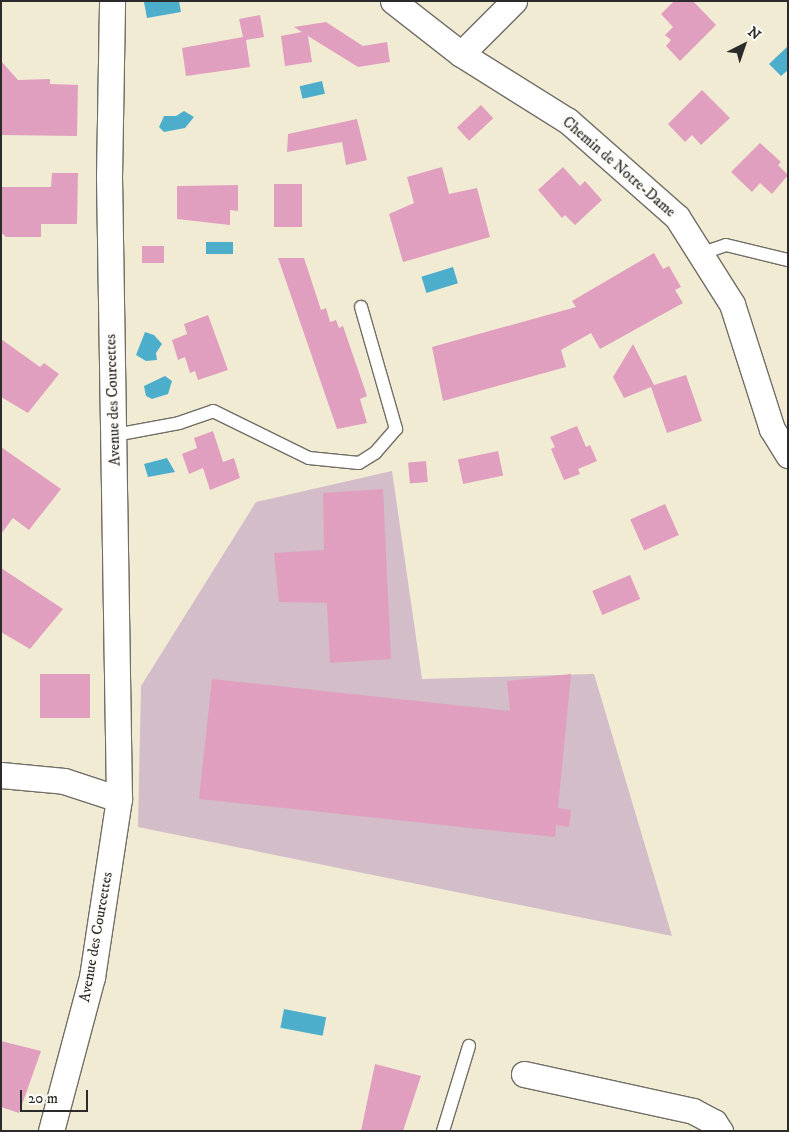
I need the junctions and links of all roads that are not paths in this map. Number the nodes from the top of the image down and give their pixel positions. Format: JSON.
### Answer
{"nodes":[{"id":1,"x":112,"y":1,"type":"edge"},
{"id":2,"x":393,"y":1,"type":"edge"},
{"id":3,"x":514,"y":1,"type":"edge"},
{"id":4,"x":461,"y":54,"type":"junction"},
{"id":5,"x":703,"y":253,"type":"junction"},
{"id":6,"x":788,"y":260,"type":"edge"},
{"id":7,"x":361,"y":306,"type":"dead end"},
{"id":8,"x":115,"y":435,"type":"junction"},
{"id":9,"x":788,"y":455,"type":"edge"},
{"id":10,"x":1,"y":775,"type":"edge"},
{"id":11,"x":119,"y":799,"type":"junction"},
{"id":12,"x":469,"y":1046,"type":"dead end"},
{"id":13,"x":524,"y":1074,"type":"dead end"},
{"id":14,"x":51,"y":1131,"type":"edge"},
{"id":15,"x":443,"y":1131,"type":"edge"},
{"id":16,"x":720,"y":1131,"type":"edge"}],
"edges":[{"from":1,"to":8,"type":"street","name":"Avenue des Courcettes"},
{"from":2,"to":4,"type":"street","name":"Chemin de Notre-Dame"},
{"from":3,"to":4,"type":"street"},
{"from":4,"to":5,"type":"street","name":"Chemin de Notre-Dame"},
{"from":5,"to":6,"type":"lane"},
{"from":5,"to":9,"type":"street","name":"Chemin de Notre-Dame"},
{"from":7,"to":8,"type":"lane"},
{"from":8,"to":11,"type":"street","name":"Avenue des Courcettes"},
{"from":10,"to":11,"type":"street"},
{"from":11,"to":14,"type":"street","name":"Avenue des Courcettes"},
{"from":12,"to":15,"type":"lane"},
{"from":13,"to":16,"type":"street"}]}
